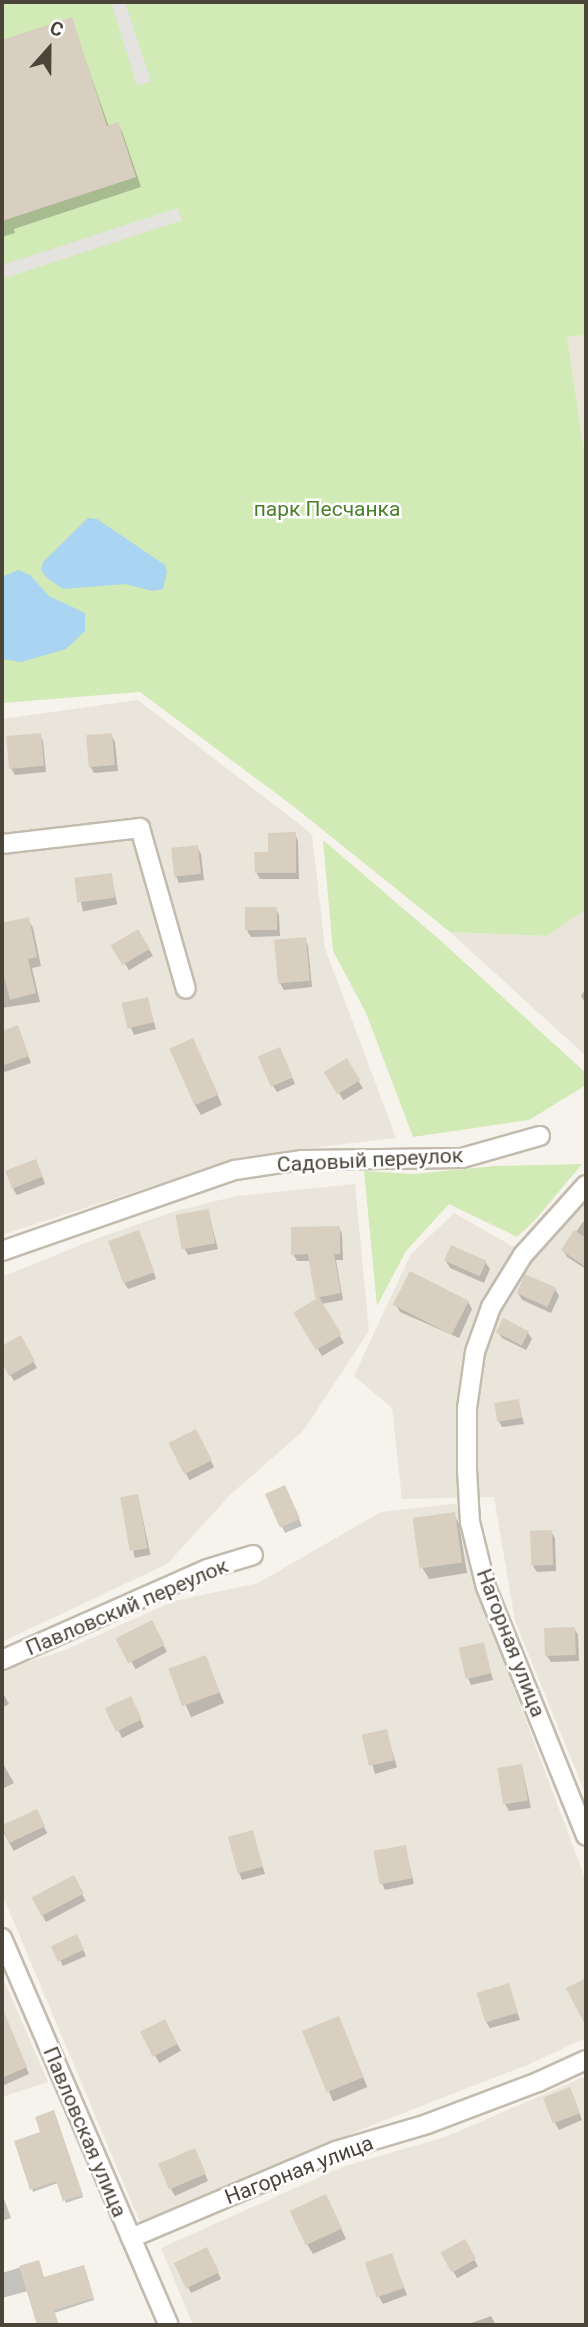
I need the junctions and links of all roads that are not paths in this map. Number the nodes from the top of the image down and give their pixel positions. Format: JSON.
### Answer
{"nodes":[{"id":1,"x":2,"y":845,"type":"edge"},
{"id":2,"x":186,"y":989,"type":"dead end"},
{"id":3,"x":540,"y":1136,"type":"dead end"},
{"id":4,"x":586,"y":1185,"type":"edge"},
{"id":5,"x":2,"y":1251,"type":"edge"},
{"id":6,"x":253,"y":1555,"type":"dead end"},
{"id":7,"x":2,"y":1660,"type":"edge"},
{"id":8,"x":586,"y":1836,"type":"edge"},
{"id":9,"x":2,"y":1938,"type":"edge"},
{"id":10,"x":586,"y":2060,"type":"edge"},
{"id":11,"x":131,"y":2238,"type":"junction"},
{"id":12,"x":169,"y":2325,"type":"edge"}],
"edges":[{"from":1,"to":2,"type":"street"},
{"from":3,"to":5,"type":"street","name":"Садовый переулок"},
{"from":4,"to":8,"type":"street","name":"Нагорная улица"},
{"from":6,"to":7,"type":"street","name":"Павловский переулок"},
{"from":9,"to":11,"type":"street","name":"Павловская улица"},
{"from":10,"to":11,"type":"street","name":"Нагорная улица"},
{"from":11,"to":12,"type":"street","name":"Павловская улица"}]}
